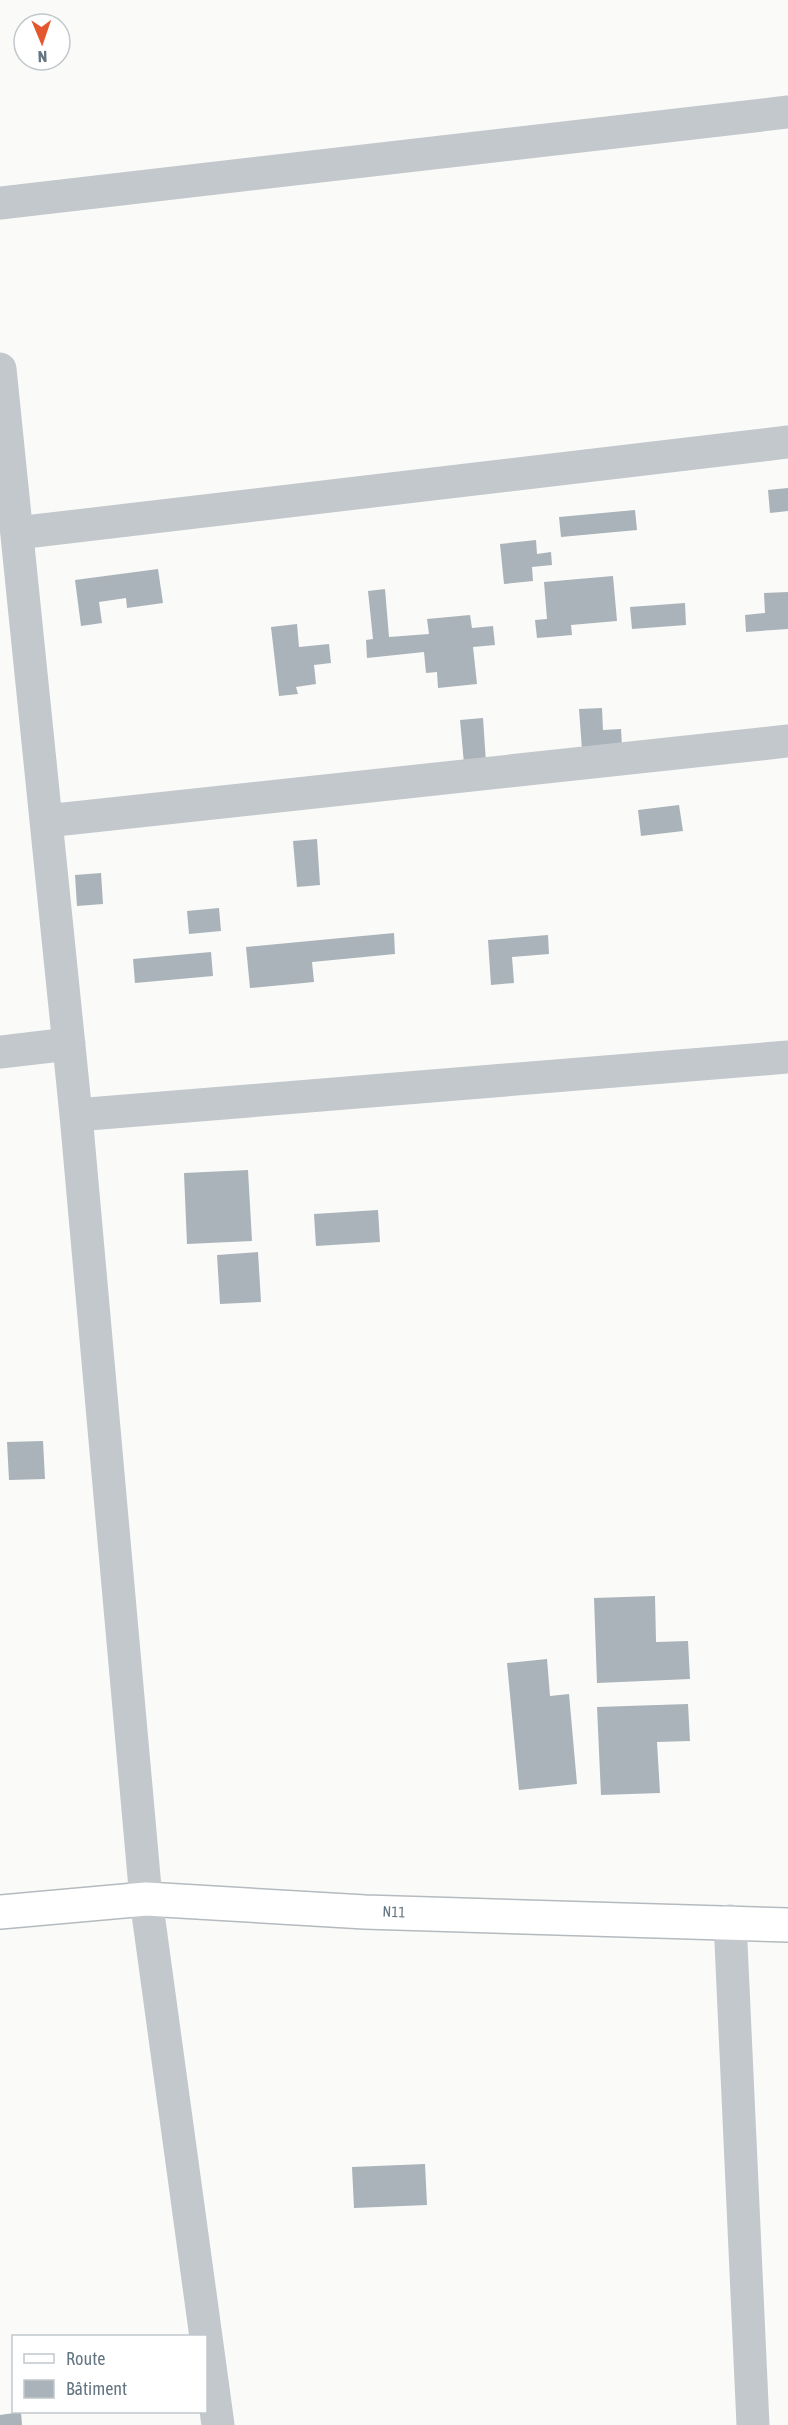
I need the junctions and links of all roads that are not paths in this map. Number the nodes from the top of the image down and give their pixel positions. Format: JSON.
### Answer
{"nodes":[{"id":1,"x":788,"y":112,"type":"edge"},
{"id":2,"x":0,"y":203,"type":"edge"},
{"id":3,"x":0,"y":369,"type":"edge"},
{"id":4,"x":788,"y":442,"type":"edge"},
{"id":5,"x":17,"y":533,"type":"junction"},
{"id":6,"x":788,"y":741,"type":"edge"},
{"id":7,"x":46,"y":821,"type":"junction"},
{"id":8,"x":69,"y":1044,"type":"junction"},
{"id":9,"x":0,"y":1052,"type":"edge"},
{"id":10,"x":788,"y":1057,"type":"edge"},
{"id":11,"x":76,"y":1115,"type":"junction"},
{"id":12,"x":146,"y":1899,"type":"junction"},
{"id":13,"x":0,"y":1912,"type":"edge"},
{"id":14,"x":730,"y":1921,"type":"junction"},
{"id":15,"x":788,"y":1924,"type":"edge"},
{"id":16,"x":206,"y":2335,"type":"edge"},
{"id":17,"x":207,"y":2345,"type":"edge"},
{"id":18,"x":218,"y":2425,"type":"edge"},
{"id":19,"x":753,"y":2425,"type":"edge"}],
"edges":[{"from":1,"to":2,"type":"street"},
{"from":3,"to":5,"type":"street"},
{"from":4,"to":5,"type":"street"},
{"from":5,"to":7,"type":"street"},
{"from":6,"to":7,"type":"street"},
{"from":7,"to":8,"type":"street"},
{"from":8,"to":9,"type":"street"},
{"from":8,"to":11,"type":"street"},
{"from":10,"to":11,"type":"street"},
{"from":11,"to":12,"type":"street"},
{"from":12,"to":13,"type":"main road","name":"N11"},
{"from":12,"to":14,"type":"main road","name":"N11"},
{"from":12,"to":16,"type":"street"},
{"from":14,"to":15,"type":"main road","name":"N11"},
{"from":14,"to":19,"type":"street"},
{"from":17,"to":18,"type":"street"}]}
